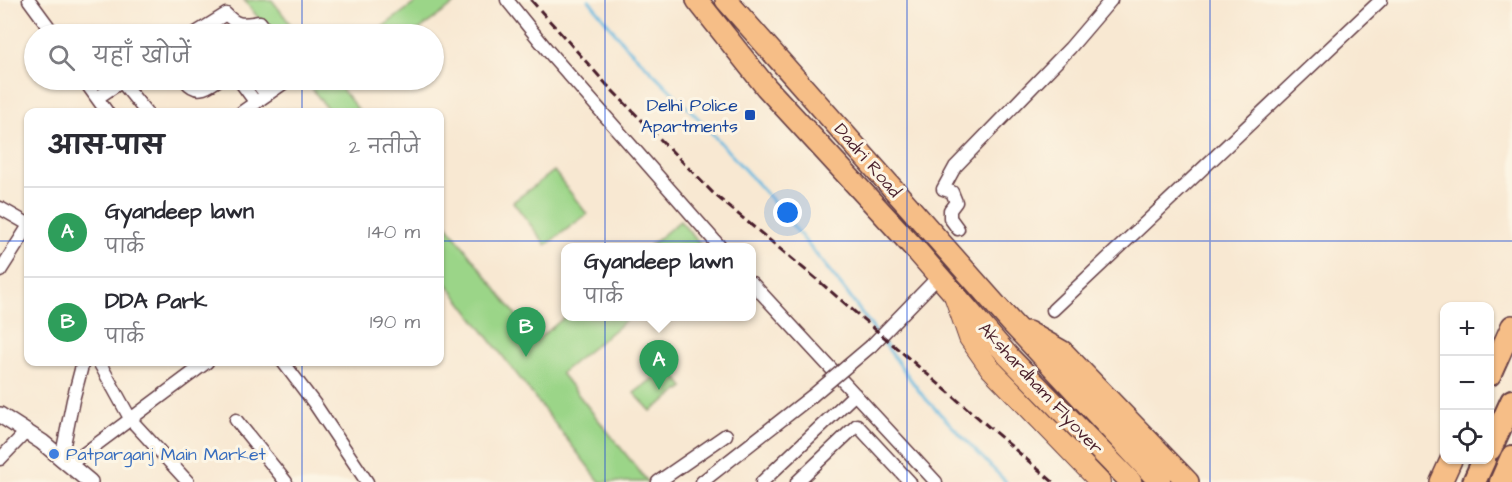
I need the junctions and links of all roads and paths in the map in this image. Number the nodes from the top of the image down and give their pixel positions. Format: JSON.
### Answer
{"nodes":[{"id":1,"x":29,"y":0,"type":"edge"},
{"id":2,"x":507,"y":0,"type":"edge"},
{"id":3,"x":697,"y":0,"type":"edge"},
{"id":4,"x":726,"y":0,"type":"edge"},
{"id":5,"x":1111,"y":0,"type":"edge"},
{"id":6,"x":1381,"y":0,"type":"edge"},
{"id":7,"x":47,"y":24,"type":"edge"},
{"id":8,"x":210,"y":24,"type":"edge"},
{"id":9,"x":240,"y":24,"type":"edge"},
{"id":10,"x":240,"y":24,"type":"edge"},
{"id":11,"x":262,"y":24,"type":"edge"},
{"id":12,"x":91,"y":90,"type":"edge"},
{"id":13,"x":115,"y":90,"type":"edge"},
{"id":14,"x":130,"y":90,"type":"edge"},
{"id":15,"x":250,"y":90,"type":"edge"},
{"id":16,"x":258,"y":90,"type":"edge"},
{"id":17,"x":274,"y":90,"type":"edge"},
{"id":18,"x":261,"y":99,"type":"junction"},
{"id":19,"x":103,"y":106,"type":"edge"},
{"id":20,"x":143,"y":108,"type":"edge"},
{"id":21,"x":248,"y":108,"type":"edge"},
{"id":22,"x":0,"y":208,"type":"edge"},
{"id":23,"x":24,"y":223,"type":"edge"},
{"id":24,"x":958,"y":229,"type":"dead end"},
{"id":25,"x":24,"y":231,"type":"edge"},
{"id":26,"x":717,"y":243,"type":"edge"},
{"id":27,"x":0,"y":270,"type":"edge"},
{"id":28,"x":939,"y":276,"type":"junction"},
{"id":29,"x":756,"y":287,"type":"edge"},
{"id":30,"x":953,"y":292,"type":"junction"},
{"id":31,"x":1053,"y":310,"type":"dead end"},
{"id":32,"x":1010,"y":321,"type":"junction"},
{"id":33,"x":1512,"y":326,"type":"edge"},
{"id":34,"x":82,"y":366,"type":"edge"},
{"id":35,"x":101,"y":366,"type":"edge"},
{"id":36,"x":202,"y":366,"type":"edge"},
{"id":37,"x":286,"y":366,"type":"edge"},
{"id":38,"x":1494,"y":366,"type":"edge"},
{"id":39,"x":855,"y":394,"type":"junction"},
{"id":40,"x":1512,"y":401,"type":"edge"},
{"id":41,"x":871,"y":411,"type":"junction"},
{"id":42,"x":0,"y":415,"type":"edge"},
{"id":43,"x":131,"y":420,"type":"junction"},
{"id":44,"x":236,"y":420,"type":"dead end"},
{"id":45,"x":857,"y":425,"type":"junction"},
{"id":46,"x":27,"y":432,"type":"junction"},
{"id":47,"x":726,"y":435,"type":"dead end"},
{"id":48,"x":1494,"y":440,"type":"edge"},
{"id":49,"x":1512,"y":458,"type":"edge"},
{"id":50,"x":0,"y":459,"type":"edge"},
{"id":51,"x":65,"y":462,"type":"junction"},
{"id":52,"x":1449,"y":464,"type":"edge"},
{"id":53,"x":1482,"y":464,"type":"edge"},
{"id":54,"x":90,"y":482,"type":"edge"},
{"id":55,"x":188,"y":482,"type":"edge"},
{"id":56,"x":286,"y":482,"type":"edge"},
{"id":57,"x":366,"y":482,"type":"edge"},
{"id":58,"x":658,"y":482,"type":"edge"},
{"id":59,"x":702,"y":482,"type":"edge"},
{"id":60,"x":762,"y":482,"type":"edge"},
{"id":61,"x":797,"y":482,"type":"edge"},
{"id":62,"x":910,"y":482,"type":"edge"},
{"id":63,"x":936,"y":482,"type":"edge"},
{"id":64,"x":1100,"y":482,"type":"edge"},
{"id":65,"x":1131,"y":482,"type":"edge"},
{"id":66,"x":1160,"y":482,"type":"edge"},
{"id":67,"x":1188,"y":482,"type":"edge"},
{"id":68,"x":1441,"y":482,"type":"edge"},
{"id":69,"x":1474,"y":482,"type":"edge"},
{"id":70,"x":1501,"y":482,"type":"edge"}],
"edges":[{"from":1,"to":7,"type":"street"},
{"from":2,"to":26,"type":"street"},
{"from":3,"to":28,"type":"highway","name":"Dadri Road"},
{"from":4,"to":32,"type":"highway","name":"Dadri Road"},
{"from":5,"to":24,"type":"street"},
{"from":6,"to":31,"type":"street"},
{"from":8,"to":9,"type":"street"},
{"from":10,"to":11,"type":"street"},
{"from":12,"to":19,"type":"street"},
{"from":13,"to":19,"type":"street"},
{"from":14,"to":20,"type":"street"},
{"from":15,"to":18,"type":"street"},
{"from":16,"to":18,"type":"street"},
{"from":17,"to":18,"type":"street"},
{"from":18,"to":21,"type":"street"},
{"from":22,"to":23,"type":"street"},
{"from":25,"to":27,"type":"street"},
{"from":28,"to":30,"type":"highway","name":"Dadri Road"},
{"from":28,"to":59,"type":"street","bridge":true},
{"from":29,"to":39,"type":"street"},
{"from":30,"to":64,"type":"main road"},
{"from":30,"to":65,"type":"highway","name":"Akshardham Flyover"},
{"from":32,"to":66,"type":"highway","name":"Akshardham Flyover"},
{"from":32,"to":67,"type":"highway"},
{"from":33,"to":38,"type":"highway"},
{"from":34,"to":51,"type":"street"},
{"from":35,"to":43,"type":"street"},
{"from":36,"to":43,"type":"street"},
{"from":37,"to":57,"type":"street"},
{"from":39,"to":41,"type":"street"},
{"from":39,"to":60,"type":"street"},
{"from":40,"to":48,"type":"highway"},
{"from":41,"to":45,"type":"street"},
{"from":41,"to":63,"type":"street"},
{"from":42,"to":46,"type":"street"},
{"from":43,"to":51,"type":"street"},
{"from":43,"to":55,"type":"street"},
{"from":44,"to":56,"type":"street"},
{"from":45,"to":61,"type":"street"},
{"from":45,"to":62,"type":"street"},
{"from":46,"to":50,"type":"street"},
{"from":46,"to":51,"type":"street"},
{"from":47,"to":58,"type":"street"},
{"from":49,"to":70,"type":"highway"},
{"from":51,"to":54,"type":"street"},
{"from":52,"to":68,"type":"highway"},
{"from":53,"to":69,"type":"highway"}]}
